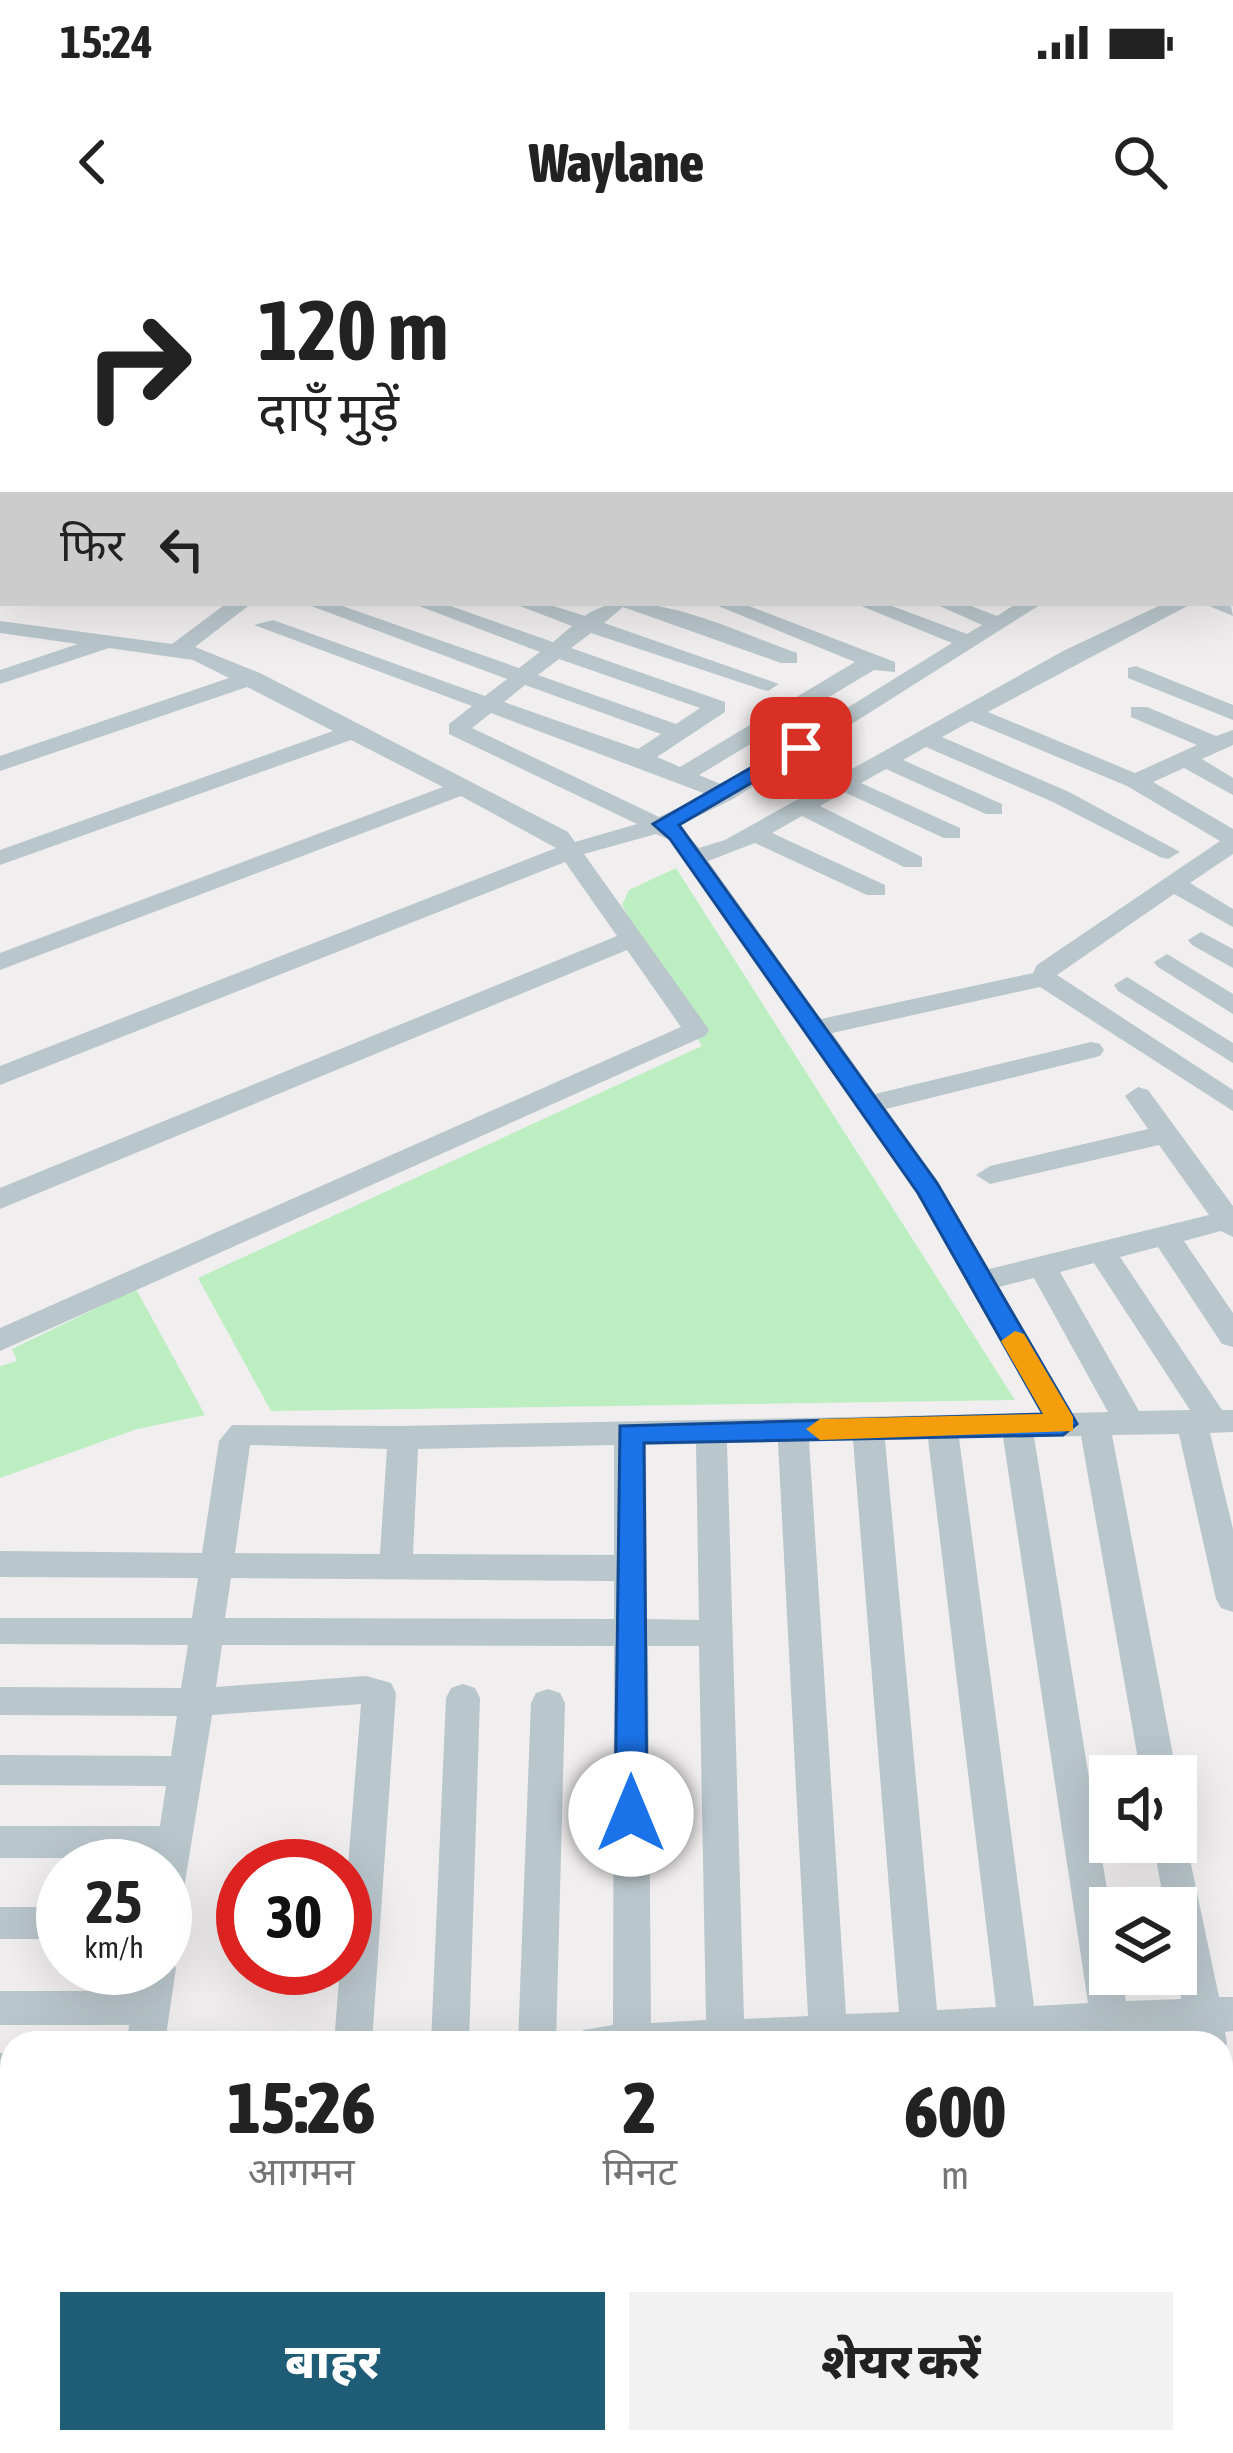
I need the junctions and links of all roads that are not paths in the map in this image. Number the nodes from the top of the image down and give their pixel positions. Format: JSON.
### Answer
{"nodes":[{"id":1,"x":237,"y":606,"type":"edge"},
{"id":2,"x":322,"y":606,"type":"edge"},
{"id":3,"x":430,"y":606,"type":"edge"},
{"id":4,"x":532,"y":606,"type":"edge"},
{"id":5,"x":611,"y":606,"type":"edge"},
{"id":6,"x":641,"y":606,"type":"edge"},
{"id":7,"x":730,"y":606,"type":"edge"},
{"id":8,"x":778,"y":606,"type":"edge"},
{"id":9,"x":873,"y":606,"type":"edge"},
{"id":10,"x":952,"y":606,"type":"edge"},
{"id":11,"x":1023,"y":606,"type":"edge"},
{"id":12,"x":1176,"y":606,"type":"edge"},
{"id":13,"x":999,"y":624,"type":"junction"},
{"id":14,"x":265,"y":625,"type":"dead end"},
{"id":15,"x":585,"y":625,"type":"junction"},
{"id":16,"x":0,"y":627,"type":"edge"},
{"id":17,"x":112,"y":640,"type":"junction"},
{"id":18,"x":970,"y":643,"type":"junction"},
{"id":19,"x":180,"y":648,"type":"junction"},
{"id":20,"x":555,"y":651,"type":"junction"},
{"id":21,"x":789,"y":658,"type":"dead end"},
{"id":22,"x":873,"y":662,"type":"junction"},
{"id":23,"x":925,"y":672,"type":"junction"},
{"id":24,"x":1136,"y":673,"type":"dead end"},
{"id":25,"x":0,"y":677,"type":"edge"},
{"id":26,"x":252,"y":678,"type":"junction"},
{"id":27,"x":522,"y":678,"type":"junction"},
{"id":28,"x":768,"y":684,"type":"dead end"},
{"id":29,"x":491,"y":705,"type":"junction"},
{"id":30,"x":1139,"y":712,"type":"dead end"},
{"id":31,"x":971,"y":713,"type":"junction"},
{"id":32,"x":1233,"y":713,"type":"edge"},
{"id":33,"x":350,"y":733,"type":"junction"},
{"id":34,"x":681,"y":733,"type":"junction"},
{"id":35,"x":927,"y":739,"type":"junction"},
{"id":36,"x":1226,"y":743,"type":"edge"},
{"id":37,"x":640,"y":758,"type":"junction"},
{"id":38,"x":1186,"y":760,"type":"junction"},
{"id":39,"x":887,"y":761,"type":"junction"},
{"id":40,"x":0,"y":764,"type":"edge"},
{"id":41,"x":682,"y":775,"type":"junction"},
{"id":42,"x":1135,"y":781,"type":"junction"},
{"id":43,"x":845,"y":784,"type":"junction"},
{"id":44,"x":461,"y":788,"type":"junction"},
{"id":45,"x":1233,"y":788,"type":"edge"},
{"id":46,"x":725,"y":794,"type":"junction"},
{"id":47,"x":802,"y":807,"type":"junction"},
{"id":48,"x":994,"y":809,"type":"dead end"},
{"id":49,"x":664,"y":824,"type":"junction"},
{"id":50,"x":754,"y":833,"type":"junction"},
{"id":51,"x":952,"y":833,"type":"dead end"},
{"id":52,"x":1233,"y":841,"type":"edge"},
{"id":53,"x":573,"y":850,"type":"junction"},
{"id":54,"x":1168,"y":852,"type":"dead end"},
{"id":55,"x":0,"y":858,"type":"edge"},
{"id":56,"x":692,"y":858,"type":"junction"},
{"id":57,"x":914,"y":862,"type":"dead end"},
{"id":58,"x":1172,"y":883,"type":"junction"},
{"id":59,"x":876,"y":890,"type":"dead end"},
{"id":60,"x":1233,"y":920,"type":"edge"},
{"id":61,"x":632,"y":939,"type":"junction"},
{"id":62,"x":1201,"y":940,"type":"dead end"},
{"id":63,"x":1233,"y":960,"type":"edge"},
{"id":64,"x":0,"y":962,"type":"edge"},
{"id":65,"x":1166,"y":962,"type":"dead end"},
{"id":66,"x":1044,"y":978,"type":"junction"},
{"id":67,"x":1127,"y":985,"type":"dead end"},
{"id":68,"x":1233,"y":1006,"type":"edge"},
{"id":69,"x":814,"y":1029,"type":"junction"},
{"id":70,"x":1091,"y":1050,"type":"dead end"},
{"id":71,"x":1233,"y":1055,"type":"edge"},
{"id":72,"x":0,"y":1076,"type":"edge"},
{"id":73,"x":1138,"y":1096,"type":"dead end"},
{"id":74,"x":1233,"y":1102,"type":"edge"},
{"id":75,"x":868,"y":1105,"type":"junction"},
{"id":76,"x":1166,"y":1134,"type":"junction"},
{"id":77,"x":990,"y":1175,"type":"dead end"},
{"id":78,"x":0,"y":1199,"type":"edge"},
{"id":79,"x":1230,"y":1223,"type":"edge"},
{"id":80,"x":1166,"y":1235,"type":"junction"},
{"id":81,"x":1101,"y":1251,"type":"junction"},
{"id":82,"x":1042,"y":1266,"type":"junction"},
{"id":83,"x":981,"y":1281,"type":"junction"},
{"id":84,"x":1233,"y":1336,"type":"edge"},
{"id":85,"x":0,"y":1340,"type":"edge"},
{"id":86,"x":1213,"y":1421,"type":"edge"},
{"id":87,"x":1130,"y":1423,"type":"junction"},
{"id":88,"x":1078,"y":1424,"type":"junction"},
{"id":89,"x":1017,"y":1425,"type":"junction"},
{"id":90,"x":942,"y":1427,"type":"junction"},
{"id":91,"x":868,"y":1428,"type":"junction"},
{"id":92,"x":794,"y":1430,"type":"junction"},
{"id":93,"x":711,"y":1431,"type":"junction"},
{"id":94,"x":630,"y":1433,"type":"junction"},
{"id":95,"x":404,"y":1438,"type":"junction"},
{"id":96,"x":396,"y":1562,"type":"junction"},
{"id":97,"x":217,"y":1563,"type":"junction"},
{"id":98,"x":0,"y":1564,"type":"edge"},
{"id":99,"x":630,"y":1568,"type":"junction"},
{"id":100,"x":1233,"y":1599,"type":"edge"},
{"id":101,"x":0,"y":1630,"type":"edge"},
{"id":102,"x":207,"y":1630,"type":"junction"},
{"id":103,"x":631,"y":1632,"type":"junction"},
{"id":104,"x":716,"y":1633,"type":"junction"},
{"id":105,"x":463,"y":1698,"type":"dead end"},
{"id":106,"x":0,"y":1701,"type":"edge"},
{"id":107,"x":196,"y":1702,"type":"junction"},
{"id":108,"x":548,"y":1703,"type":"dead end"},
{"id":109,"x":1154,"y":1755,"type":"edge"},
{"id":110,"x":0,"y":1770,"type":"edge"},
{"id":111,"x":186,"y":1771,"type":"junction"},
{"id":112,"x":176,"y":1839,"type":"edge"},
{"id":113,"x":0,"y":1842,"type":"edge"},
{"id":114,"x":36,"y":1842,"type":"edge"},
{"id":115,"x":1177,"y":1863,"type":"edge"},
{"id":116,"x":0,"y":1923,"type":"edge"},
{"id":117,"x":36,"y":1923,"type":"edge"},
{"id":118,"x":153,"y":1995,"type":"edge"},
{"id":119,"x":0,"y":2008,"type":"edge"},
{"id":120,"x":1215,"y":2024,"type":"edge"},
{"id":121,"x":148,"y":2025,"type":"edge"},
{"id":122,"x":354,"y":2031,"type":"edge"},
{"id":123,"x":450,"y":2031,"type":"edge"},
{"id":124,"x":537,"y":2031,"type":"edge"},
{"id":125,"x":620,"y":2031,"type":"edge"},
{"id":126,"x":726,"y":2031,"type":"edge"},
{"id":127,"x":829,"y":2031,"type":"edge"},
{"id":128,"x":921,"y":2031,"type":"edge"},
{"id":129,"x":1018,"y":2031,"type":"edge"},
{"id":130,"x":1112,"y":2031,"type":"edge"}],
"edges":[{"from":1,"to":19,"type":"street"},
{"from":2,"to":27,"type":"street"},
{"from":3,"to":20,"type":"street"},
{"from":4,"to":15,"type":"street"},
{"from":5,"to":15,"type":"street"},
{"from":6,"to":21,"type":"street"},
{"from":7,"to":22,"type":"street"},
{"from":8,"to":23,"type":"street"},
{"from":9,"to":18,"type":"street"},
{"from":10,"to":13,"type":"street"},
{"from":11,"to":13,"type":"street"},
{"from":12,"to":31,"type":"street"},
{"from":13,"to":18,"type":"street"},
{"from":14,"to":29,"type":"street"},
{"from":15,"to":20,"type":"street"},
{"from":15,"to":28,"type":"street"},
{"from":16,"to":17,"type":"street"},
{"from":17,"to":19,"type":"street"},
{"from":17,"to":25,"type":"street"},
{"from":18,"to":23,"type":"street"},
{"from":19,"to":26,"type":"street"},
{"from":20,"to":27,"type":"street"},
{"from":20,"to":34,"type":"street"},
{"from":22,"to":23,"type":"street"},
{"from":22,"to":41,"type":"street"},
{"from":23,"to":46,"type":"street"},
{"from":24,"to":32,"type":"street"},
{"from":26,"to":33,"type":"street"},
{"from":26,"to":40,"type":"street"},
{"from":27,"to":29,"type":"street"},
{"from":27,"to":34,"type":"street"},
{"from":29,"to":37,"type":"street"},
{"from":29,"to":49,"type":"street"},
{"from":30,"to":36,"type":"street"},
{"from":31,"to":35,"type":"street"},
{"from":31,"to":42,"type":"street"},
{"from":33,"to":44,"type":"street"},
{"from":33,"to":55,"type":"street"},
{"from":34,"to":37,"type":"street"},
{"from":35,"to":39,"type":"street"},
{"from":35,"to":54,"type":"street"},
{"from":36,"to":38,"type":"street"},
{"from":37,"to":41,"type":"street"},
{"from":38,"to":42,"type":"street"},
{"from":38,"to":45,"type":"street"},
{"from":39,"to":43,"type":"street"},
{"from":39,"to":48,"type":"street"},
{"from":41,"to":46,"type":"street"},
{"from":42,"to":52,"type":"street"},
{"from":43,"to":47,"type":"street"},
{"from":43,"to":51,"type":"street"},
{"from":44,"to":53,"type":"street"},
{"from":44,"to":64,"type":"street"},
{"from":46,"to":49,"type":"street"},
{"from":47,"to":50,"type":"street"},
{"from":47,"to":57,"type":"street"},
{"from":49,"to":53,"type":"street"},
{"from":49,"to":56,"type":"street"},
{"from":50,"to":56,"type":"street"},
{"from":50,"to":59,"type":"street"},
{"from":52,"to":58,"type":"street"},
{"from":53,"to":61,"type":"street"},
{"from":53,"to":72,"type":"street"},
{"from":56,"to":69,"type":"street"},
{"from":58,"to":60,"type":"street"},
{"from":58,"to":66,"type":"street"},
{"from":61,"to":78,"type":"street"},
{"from":61,"to":85,"type":"street"},
{"from":62,"to":63,"type":"street"},
{"from":65,"to":68,"type":"street"},
{"from":66,"to":69,"type":"street"},
{"from":66,"to":74,"type":"street"},
{"from":67,"to":71,"type":"street"},
{"from":69,"to":75,"type":"street"},
{"from":70,"to":75,"type":"street"},
{"from":73,"to":76,"type":"street"},
{"from":75,"to":83,"type":"street"},
{"from":76,"to":77,"type":"street"},
{"from":76,"to":79,"type":"street"},
{"from":79,"to":80,"type":"street"},
{"from":80,"to":81,"type":"street"},
{"from":80,"to":84,"type":"street"},
{"from":81,"to":82,"type":"street"},
{"from":81,"to":86,"type":"street"},
{"from":82,"to":83,"type":"street"},
{"from":82,"to":87,"type":"street"},
{"from":83,"to":88,"type":"street"},
{"from":86,"to":87,"type":"street"},
{"from":86,"to":100,"type":"street"},
{"from":87,"to":88,"type":"street"},
{"from":88,"to":89,"type":"street"},
{"from":88,"to":109,"type":"street"},
{"from":89,"to":90,"type":"street"},
{"from":89,"to":130,"type":"street"},
{"from":90,"to":91,"type":"street"},
{"from":90,"to":129,"type":"street"},
{"from":91,"to":92,"type":"street"},
{"from":91,"to":128,"type":"street"},
{"from":92,"to":93,"type":"street"},
{"from":92,"to":127,"type":"street"},
{"from":93,"to":94,"type":"street"},
{"from":93,"to":104,"type":"street"},
{"from":94,"to":95,"type":"street"},
{"from":94,"to":99,"type":"street"},
{"from":95,"to":96,"type":"street"},
{"from":95,"to":97,"type":"street"},
{"from":96,"to":97,"type":"street"},
{"from":96,"to":99,"type":"street"},
{"from":97,"to":98,"type":"street"},
{"from":97,"to":102,"type":"street"},
{"from":99,"to":103,"type":"street"},
{"from":101,"to":102,"type":"street"},
{"from":102,"to":103,"type":"street"},
{"from":102,"to":107,"type":"street"},
{"from":103,"to":104,"type":"street"},
{"from":103,"to":125,"type":"street"},
{"from":104,"to":126,"type":"street"},
{"from":105,"to":123,"type":"street"},
{"from":106,"to":107,"type":"street"},
{"from":107,"to":111,"type":"street"},
{"from":107,"to":122,"type":"street"},
{"from":108,"to":124,"type":"street"},
{"from":110,"to":111,"type":"street"},
{"from":111,"to":112,"type":"street"},
{"from":113,"to":114,"type":"street"},
{"from":115,"to":120,"type":"street"},
{"from":116,"to":117,"type":"street"},
{"from":118,"to":121,"type":"street"},
{"from":119,"to":121,"type":"street"},
{"from":120,"to":130,"type":"street"}]}
